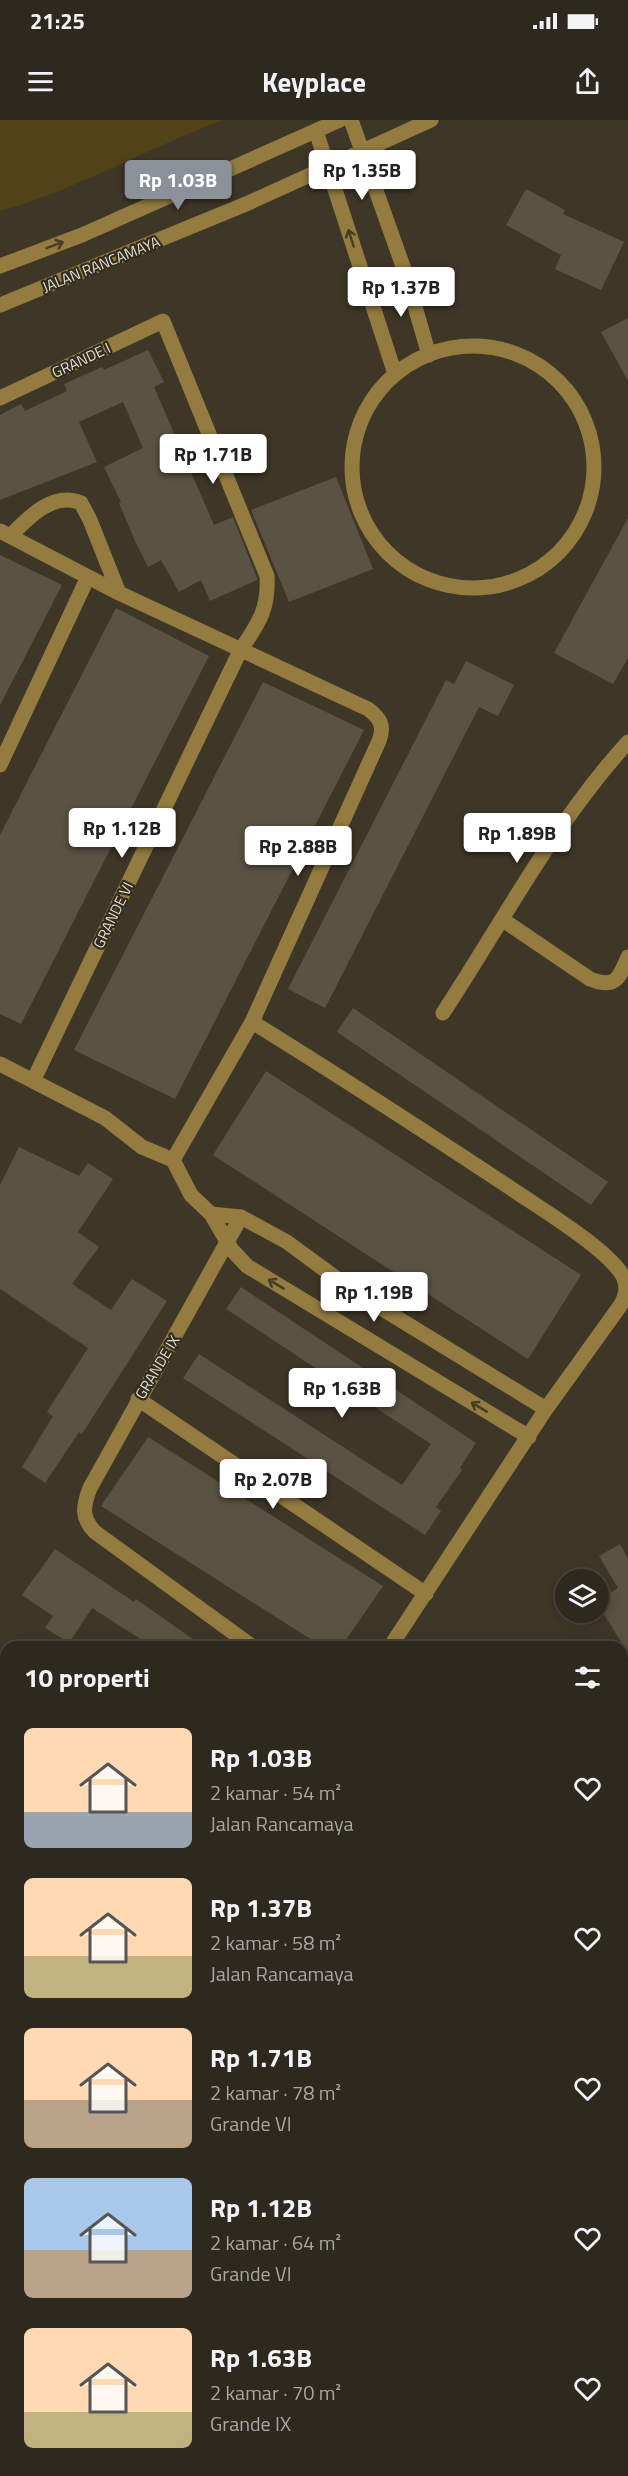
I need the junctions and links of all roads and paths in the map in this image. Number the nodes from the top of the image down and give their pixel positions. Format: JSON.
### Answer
{"nodes":[{"id":1,"x":340,"y":120,"type":"edge"},
{"id":2,"x":351,"y":120,"type":"edge"},
{"id":3,"x":431,"y":120,"type":"edge"},
{"id":4,"x":316,"y":131,"type":"junction"},
{"id":5,"x":361,"y":152,"type":"junction"},
{"id":6,"x":328,"y":166,"type":"junction"},
{"id":7,"x":0,"y":266,"type":"edge"},
{"id":8,"x":0,"y":305,"type":"edge"},
{"id":9,"x":163,"y":321,"type":"joint"},
{"id":10,"x":429,"y":355,"type":"junction"},
{"id":11,"x":395,"y":374,"type":"junction"},
{"id":12,"x":0,"y":398,"type":"edge"},
{"id":13,"x":5,"y":533,"type":"edge"},
{"id":14,"x":88,"y":577,"type":"junction"},
{"id":15,"x":119,"y":593,"type":"junction"},
{"id":16,"x":240,"y":651,"type":"junction"},
{"id":17,"x":628,"y":742,"type":"edge"},
{"id":18,"x":0,"y":765,"type":"edge"},
{"id":19,"x":503,"y":920,"type":"junction"},
{"id":20,"x":628,"y":957,"type":"edge"},
{"id":21,"x":443,"y":1013,"type":"dead end"},
{"id":22,"x":252,"y":1022,"type":"junction"},
{"id":23,"x":0,"y":1064,"type":"edge"},
{"id":24,"x":33,"y":1081,"type":"junction"},
{"id":25,"x":173,"y":1160,"type":"junction"},
{"id":26,"x":211,"y":1214,"type":"junction"},
{"id":27,"x":241,"y":1217,"type":"junction"},
{"id":28,"x":227,"y":1243,"type":"junction"},
{"id":29,"x":138,"y":1399,"type":"junction"},
{"id":30,"x":546,"y":1409,"type":"junction"},
{"id":31,"x":529,"y":1437,"type":"junction"},
{"id":32,"x":426,"y":1594,"type":"junction"},
{"id":33,"x":245,"y":1641,"type":"edge"},
{"id":34,"x":394,"y":1641,"type":"edge"}],
"edges":[{"from":1,"to":4,"type":"street"},
{"from":2,"to":5,"type":"street"},
{"from":3,"to":5,"type":"street","name":"JALAN RANCAMAYA"},
{"from":4,"to":6,"type":"street"},
{"from":7,"to":4,"type":"street","one_way":true},
{"from":5,"to":6,"type":"street","name":"JALAN RANCAMAYA"},
{"from":5,"to":10,"type":"street"},
{"from":6,"to":8,"type":"street","name":"JALAN RANCAMAYA"},
{"from":11,"to":6,"type":"street","one_way":true},
{"from":9,"to":12,"type":"street","name":"GRANDE I"},
{"from":9,"to":16,"type":"street","name":"GRANDE VI"},
{"from":10,"to":11,"type":"street"},
{"from":10,"to":11,"type":"street"},
{"from":13,"to":14,"type":"street"},
{"from":13,"to":15,"type":"street"},
{"from":14,"to":15,"type":"street"},
{"from":14,"to":18,"type":"street"},
{"from":15,"to":16,"type":"street"},
{"from":16,"to":22,"type":"street"},
{"from":16,"to":24,"type":"street","name":"GRANDE VI"},
{"from":17,"to":19,"type":"street"},
{"from":19,"to":20,"type":"street"},
{"from":19,"to":21,"type":"street"},
{"from":22,"to":25,"type":"street"},
{"from":22,"to":30,"type":"street"},
{"from":23,"to":24,"type":"street"},
{"from":24,"to":25,"type":"street"},
{"from":25,"to":26,"type":"street"},
{"from":26,"to":27,"type":"street"},
{"from":26,"to":28,"type":"street"},
{"from":27,"to":28,"type":"street","name":"GRANDE IX"},
{"from":27,"to":30,"type":"street"},
{"from":28,"to":29,"type":"street","name":"GRANDE IX"},
{"from":31,"to":28,"type":"street","one_way":true},
{"from":29,"to":32,"type":"street"},
{"from":29,"to":33,"type":"street","name":"GRANDE IX"},
{"from":30,"to":31,"type":"street"},
{"from":31,"to":32,"type":"street"},
{"from":32,"to":34,"type":"street"}]}
